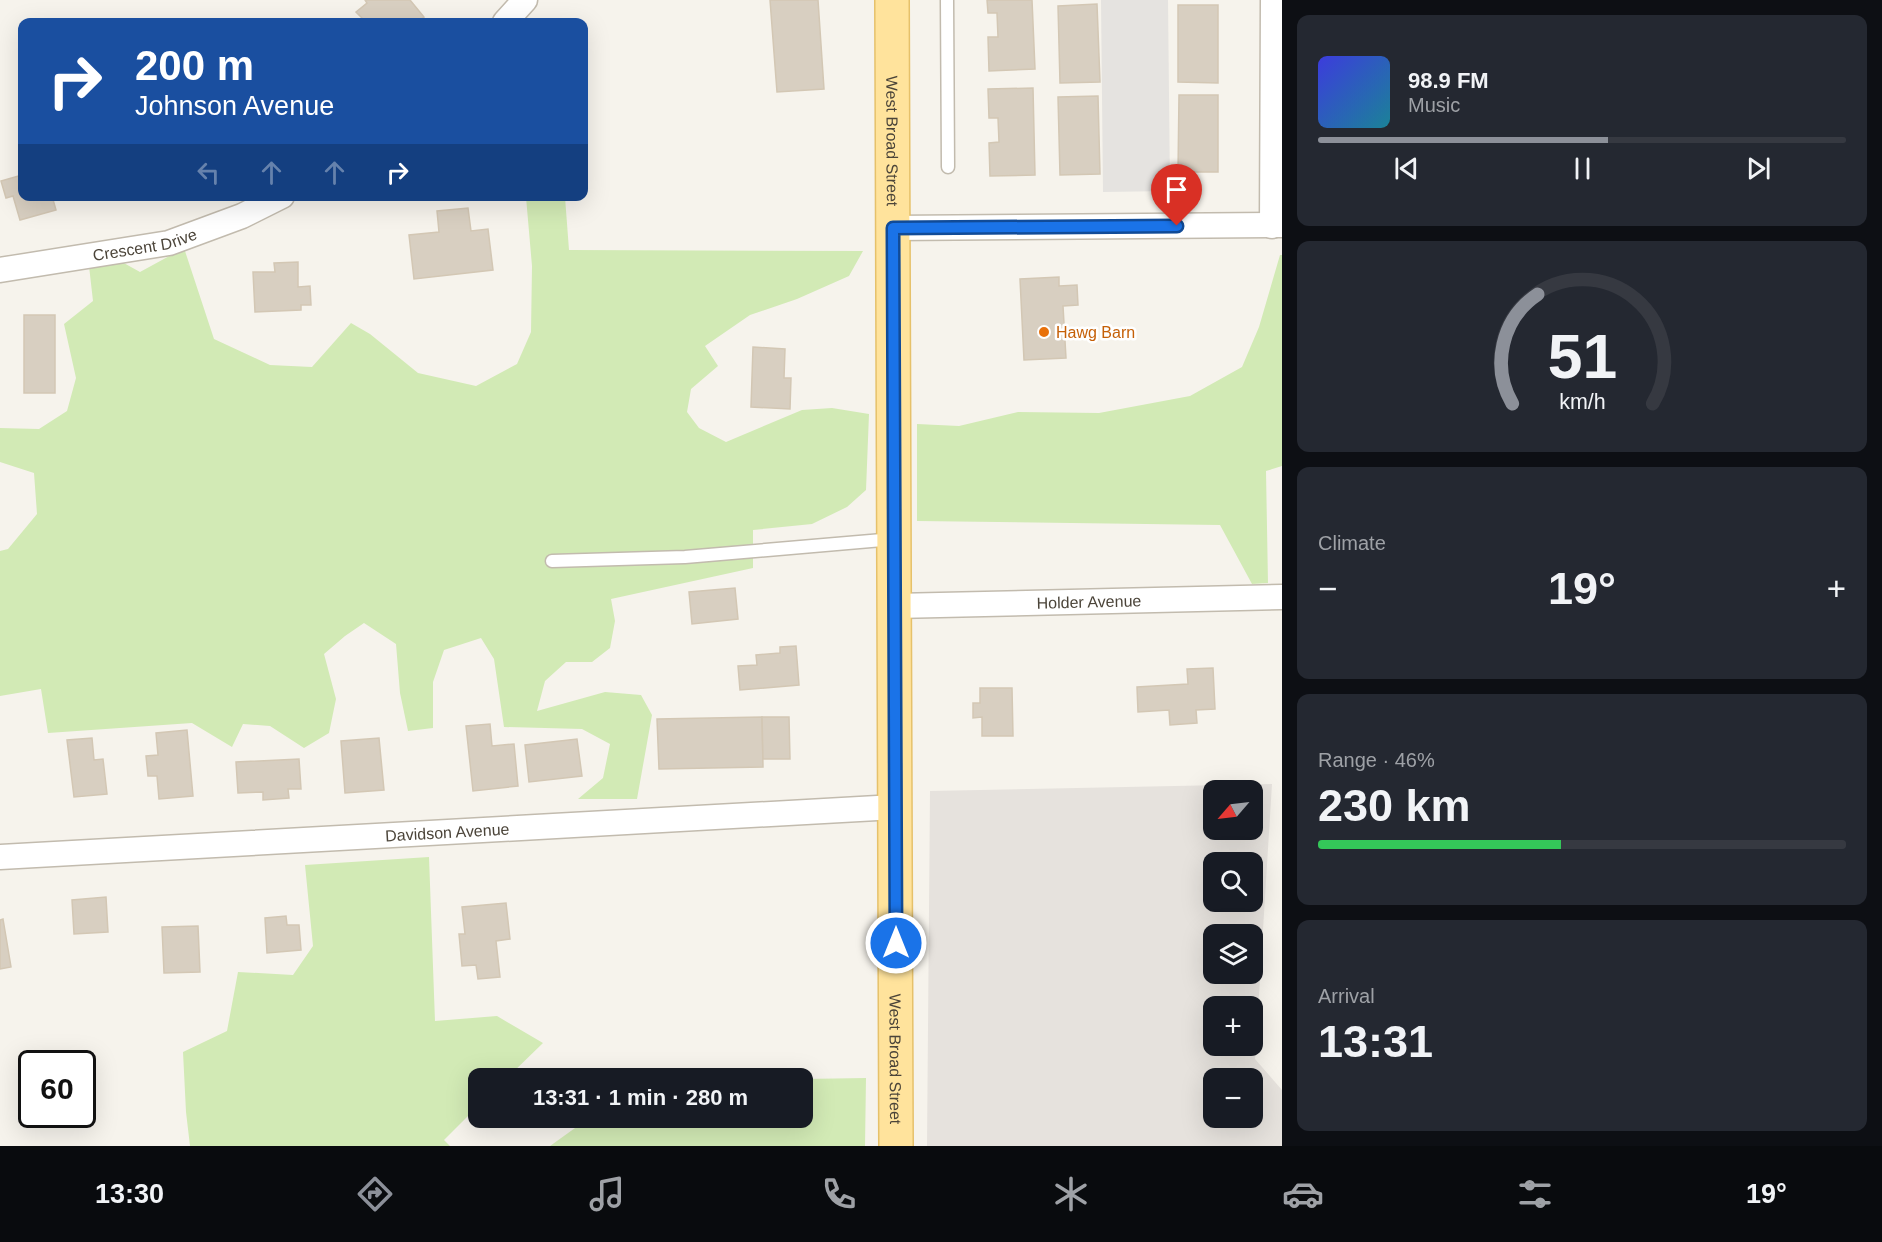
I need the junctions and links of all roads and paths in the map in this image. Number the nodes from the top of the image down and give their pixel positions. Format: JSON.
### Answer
{"nodes":[{"id":1,"x":525,"y":0,"type":"edge"},
{"id":2,"x":892,"y":0,"type":"edge"},
{"id":3,"x":946,"y":0,"type":"edge"},
{"id":4,"x":1273,"y":0,"type":"edge"},
{"id":5,"x":509,"y":18,"type":"edge"},
{"id":6,"x":948,"y":167,"type":"dead end"},
{"id":7,"x":272,"y":201,"type":"edge"},
{"id":8,"x":1277,"y":225,"type":"edge"},
{"id":9,"x":893,"y":228,"type":"junction"},
{"id":10,"x":0,"y":270,"type":"edge"},
{"id":11,"x":895,"y":539,"type":"junction"},
{"id":12,"x":552,"y":561,"type":"dead end"},
{"id":13,"x":1282,"y":597,"type":"edge"},
{"id":14,"x":895,"y":606,"type":"junction"},
{"id":15,"x":895,"y":807,"type":"junction"},
{"id":16,"x":0,"y":857,"type":"edge"},
{"id":17,"x":896,"y":1146,"type":"edge"}],
"edges":[{"from":1,"to":5,"type":"street"},
{"from":2,"to":9,"type":"main road","name":"West Broad Street"},
{"from":3,"to":6,"type":"lane"},
{"from":4,"to":8,"type":"street"},
{"from":7,"to":10,"type":"street","name":"Crescent Drive"},
{"from":8,"to":9,"type":"street"},
{"from":9,"to":11,"type":"main road","name":"West Broad Street"},
{"from":11,"to":12,"type":"lane"},
{"from":11,"to":14,"type":"main road","name":"West Broad Street"},
{"from":13,"to":14,"type":"street","name":"Holder Avenue"},
{"from":14,"to":15,"type":"main road","name":"West Broad Street"},
{"from":15,"to":16,"type":"street","name":"Davidson Avenue"},
{"from":15,"to":17,"type":"main road","name":"West Broad Street"}]}
